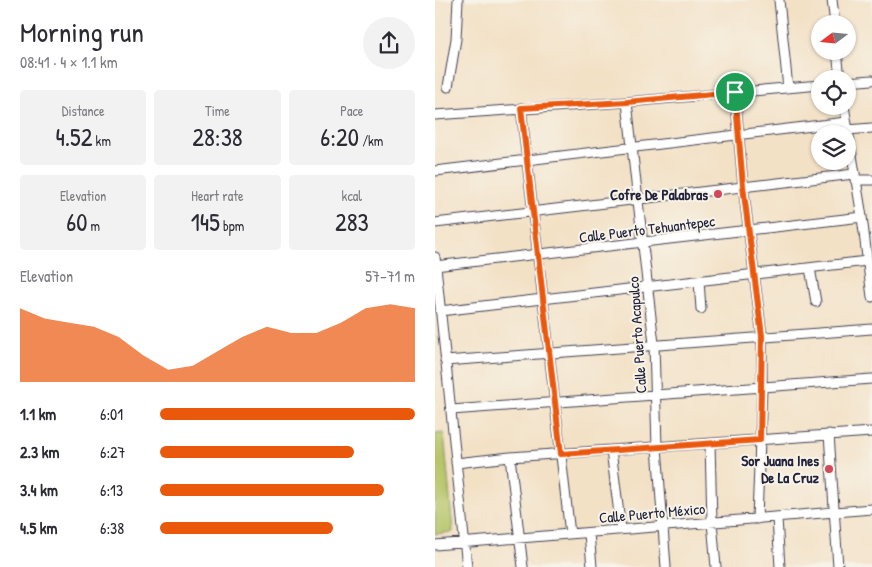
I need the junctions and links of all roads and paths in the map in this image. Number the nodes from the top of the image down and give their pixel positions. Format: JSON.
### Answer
{"nodes":[{"id":1,"x":459,"y":0,"type":"edge"},
{"id":2,"x":779,"y":0,"type":"edge"},
{"id":3,"x":832,"y":0,"type":"edge"},
{"id":4,"x":834,"y":15,"type":"edge"},
{"id":5,"x":872,"y":80,"type":"edge"},
{"id":6,"x":856,"y":81,"type":"edge"},
{"id":7,"x":811,"y":86,"type":"edge"},
{"id":8,"x":448,"y":87,"type":"dead end"},
{"id":9,"x":788,"y":88,"type":"junction"},
{"id":10,"x":735,"y":92,"type":"junction"},
{"id":11,"x":627,"y":102,"type":"junction"},
{"id":12,"x":521,"y":108,"type":"junction"},
{"id":13,"x":435,"y":115,"type":"edge"},
{"id":14,"x":856,"y":127,"type":"edge"},
{"id":15,"x":872,"y":128,"type":"edge"},
{"id":16,"x":811,"y":129,"type":"edge"},
{"id":17,"x":738,"y":134,"type":"junction"},
{"id":18,"x":633,"y":147,"type":"junction"},
{"id":19,"x":528,"y":160,"type":"junction"},
{"id":20,"x":854,"y":170,"type":"edge"},
{"id":21,"x":435,"y":171,"type":"edge"},
{"id":22,"x":855,"y":177,"type":"junction"},
{"id":23,"x":872,"y":180,"type":"edge"},
{"id":24,"x":743,"y":186,"type":"junction"},
{"id":25,"x":639,"y":199,"type":"junction"},
{"id":26,"x":533,"y":211,"type":"junction"},
{"id":27,"x":862,"y":217,"type":"junction"},
{"id":28,"x":435,"y":223,"type":"edge"},
{"id":29,"x":868,"y":229,"type":"edge"},
{"id":30,"x":749,"y":230,"type":"junction"},
{"id":31,"x":643,"y":243,"type":"junction"},
{"id":32,"x":538,"y":256,"type":"junction"},
{"id":33,"x":867,"y":261,"type":"junction"},
{"id":34,"x":435,"y":263,"type":"edge"},
{"id":35,"x":810,"y":268,"type":"junction"},
{"id":36,"x":754,"y":274,"type":"junction"},
{"id":37,"x":870,"y":275,"type":"edge"},
{"id":38,"x":699,"y":281,"type":"junction"},
{"id":39,"x":649,"y":287,"type":"junction"},
{"id":40,"x":872,"y":297,"type":"edge"},
{"id":41,"x":543,"y":300,"type":"junction"},
{"id":42,"x":816,"y":302,"type":"dead end"},
{"id":43,"x":701,"y":309,"type":"dead end"},
{"id":44,"x":441,"y":311,"type":"junction"},
{"id":45,"x":872,"y":329,"type":"edge"},
{"id":46,"x":439,"y":330,"type":"edge"},
{"id":47,"x":762,"y":336,"type":"junction"},
{"id":48,"x":654,"y":344,"type":"junction"},
{"id":49,"x":549,"y":353,"type":"junction"},
{"id":50,"x":445,"y":361,"type":"junction"},
{"id":51,"x":872,"y":379,"type":"edge"},
{"id":52,"x":762,"y":387,"type":"junction"},
{"id":53,"x":655,"y":396,"type":"junction"},
{"id":54,"x":555,"y":402,"type":"junction"},
{"id":55,"x":451,"y":410,"type":"junction"},
{"id":56,"x":872,"y":432,"type":"edge"},
{"id":57,"x":829,"y":434,"type":"junction"},
{"id":58,"x":760,"y":440,"type":"junction"},
{"id":59,"x":710,"y":443,"type":"junction"},
{"id":60,"x":657,"y":446,"type":"junction"},
{"id":61,"x":611,"y":450,"type":"junction"},
{"id":62,"x":561,"y":454,"type":"junction"},
{"id":63,"x":510,"y":457,"type":"junction"},
{"id":64,"x":456,"y":463,"type":"junction"},
{"id":65,"x":872,"y":509,"type":"edge"},
{"id":66,"x":835,"y":513,"type":"junction"},
{"id":67,"x":777,"y":518,"type":"junction"},
{"id":68,"x":757,"y":519,"type":"junction"},
{"id":69,"x":712,"y":522,"type":"junction"},
{"id":70,"x":663,"y":526,"type":"junction"},
{"id":71,"x":621,"y":530,"type":"junction"},
{"id":72,"x":589,"y":532,"type":"junction"},
{"id":73,"x":570,"y":534,"type":"junction"},
{"id":74,"x":519,"y":538,"type":"junction"},
{"id":75,"x":465,"y":543,"type":"junction"},
{"id":76,"x":435,"y":545,"type":"edge"},
{"id":77,"x":467,"y":567,"type":"edge"},
{"id":78,"x":523,"y":567,"type":"edge"},
{"id":79,"x":592,"y":567,"type":"edge"},
{"id":80,"x":666,"y":567,"type":"edge"},
{"id":81,"x":716,"y":567,"type":"edge"},
{"id":82,"x":780,"y":567,"type":"edge"},
{"id":83,"x":838,"y":567,"type":"edge"}],
"edges":[{"from":1,"to":8,"type":"street"},
{"from":2,"to":9,"type":"street"},
{"from":3,"to":4,"type":"street"},
{"from":5,"to":6,"type":"street"},
{"from":7,"to":9,"type":"street"},
{"from":9,"to":10,"type":"street"},
{"from":10,"to":11,"type":"street"},
{"from":10,"to":17,"type":"street"},
{"from":11,"to":12,"type":"street"},
{"from":11,"to":18,"type":"street","name":"Calle Puerto Acapulco"},
{"from":12,"to":13,"type":"street"},
{"from":12,"to":19,"type":"street"},
{"from":14,"to":15,"type":"street"},
{"from":16,"to":17,"type":"street"},
{"from":17,"to":18,"type":"street"},
{"from":17,"to":24,"type":"street"},
{"from":18,"to":19,"type":"street"},
{"from":18,"to":25,"type":"street","name":"Calle Puerto Acapulco"},
{"from":19,"to":21,"type":"street"},
{"from":19,"to":26,"type":"street"},
{"from":20,"to":22,"type":"street"},
{"from":22,"to":23,"type":"street"},
{"from":22,"to":24,"type":"street"},
{"from":22,"to":27,"type":"street"},
{"from":24,"to":25,"type":"street"},
{"from":24,"to":30,"type":"street"},
{"from":25,"to":26,"type":"street"},
{"from":25,"to":31,"type":"street","name":"Calle Puerto Acapulco"},
{"from":26,"to":28,"type":"street"},
{"from":26,"to":32,"type":"street"},
{"from":27,"to":29,"type":"street"},
{"from":27,"to":30,"type":"street","name":"Calle Puerto Tehuantepec"},
{"from":29,"to":33,"type":"street"},
{"from":30,"to":31,"type":"street","name":"Calle Puerto Tehuantepec"},
{"from":30,"to":36,"type":"street"},
{"from":31,"to":32,"type":"street","name":"Calle Puerto Tehuantepec"},
{"from":31,"to":39,"type":"street","name":"Calle Puerto Acapulco"},
{"from":32,"to":34,"type":"street","name":"Calle Puerto Tehuantepec"},
{"from":32,"to":41,"type":"street"},
{"from":33,"to":35,"type":"street"},
{"from":33,"to":37,"type":"street"},
{"from":34,"to":44,"type":"street"},
{"from":35,"to":36,"type":"street"},
{"from":35,"to":42,"type":"street"},
{"from":36,"to":38,"type":"street"},
{"from":36,"to":47,"type":"street"},
{"from":37,"to":40,"type":"street"},
{"from":38,"to":39,"type":"street"},
{"from":38,"to":43,"type":"street"},
{"from":39,"to":41,"type":"street"},
{"from":39,"to":48,"type":"street","name":"Calle Puerto Acapulco"},
{"from":41,"to":44,"type":"street"},
{"from":41,"to":49,"type":"street"},
{"from":44,"to":46,"type":"street"},
{"from":45,"to":47,"type":"street"},
{"from":46,"to":50,"type":"street"},
{"from":47,"to":48,"type":"street"},
{"from":47,"to":52,"type":"street"},
{"from":48,"to":49,"type":"street"},
{"from":48,"to":53,"type":"street","name":"Calle Puerto Acapulco"},
{"from":49,"to":50,"type":"street"},
{"from":49,"to":54,"type":"street"},
{"from":50,"to":55,"type":"street"},
{"from":51,"to":52,"type":"street"},
{"from":52,"to":53,"type":"street"},
{"from":52,"to":58,"type":"street"},
{"from":53,"to":54,"type":"street"},
{"from":53,"to":60,"type":"street","name":"Calle Puerto Acapulco"},
{"from":54,"to":55,"type":"street"},
{"from":54,"to":62,"type":"street"},
{"from":55,"to":64,"type":"street"},
{"from":56,"to":57,"type":"street"},
{"from":57,"to":58,"type":"street"},
{"from":57,"to":66,"type":"street"},
{"from":58,"to":59,"type":"street"},
{"from":58,"to":68,"type":"street"},
{"from":59,"to":60,"type":"street"},
{"from":59,"to":69,"type":"street"},
{"from":60,"to":61,"type":"street"},
{"from":60,"to":70,"type":"street","name":"Calle Puerto Acapulco"},
{"from":61,"to":62,"type":"street"},
{"from":61,"to":71,"type":"street"},
{"from":62,"to":63,"type":"street"},
{"from":62,"to":73,"type":"street"},
{"from":63,"to":64,"type":"street"},
{"from":63,"to":74,"type":"street"},
{"from":64,"to":75,"type":"street"},
{"from":65,"to":66,"type":"street","name":"Calle Puerto México"},
{"from":66,"to":67,"type":"street","name":"Calle Puerto México"},
{"from":66,"to":83,"type":"street"},
{"from":67,"to":68,"type":"street","name":"Calle Puerto México"},
{"from":67,"to":82,"type":"street"},
{"from":68,"to":69,"type":"street","name":"Calle Puerto México"},
{"from":69,"to":70,"type":"street","name":"Calle Puerto México"},
{"from":69,"to":81,"type":"street"},
{"from":70,"to":71,"type":"street","name":"Calle Puerto México"},
{"from":70,"to":80,"type":"street","name":"Calle Puerto Acapulco"},
{"from":71,"to":72,"type":"street","name":"Calle Puerto México"},
{"from":72,"to":73,"type":"street","name":"Calle Puerto México"},
{"from":72,"to":79,"type":"street"},
{"from":73,"to":74,"type":"street","name":"Calle Puerto México"},
{"from":74,"to":75,"type":"street","name":"Calle Puerto México"},
{"from":74,"to":78,"type":"street"},
{"from":75,"to":76,"type":"street","name":"Calle Puerto México"},
{"from":75,"to":77,"type":"street"}]}
